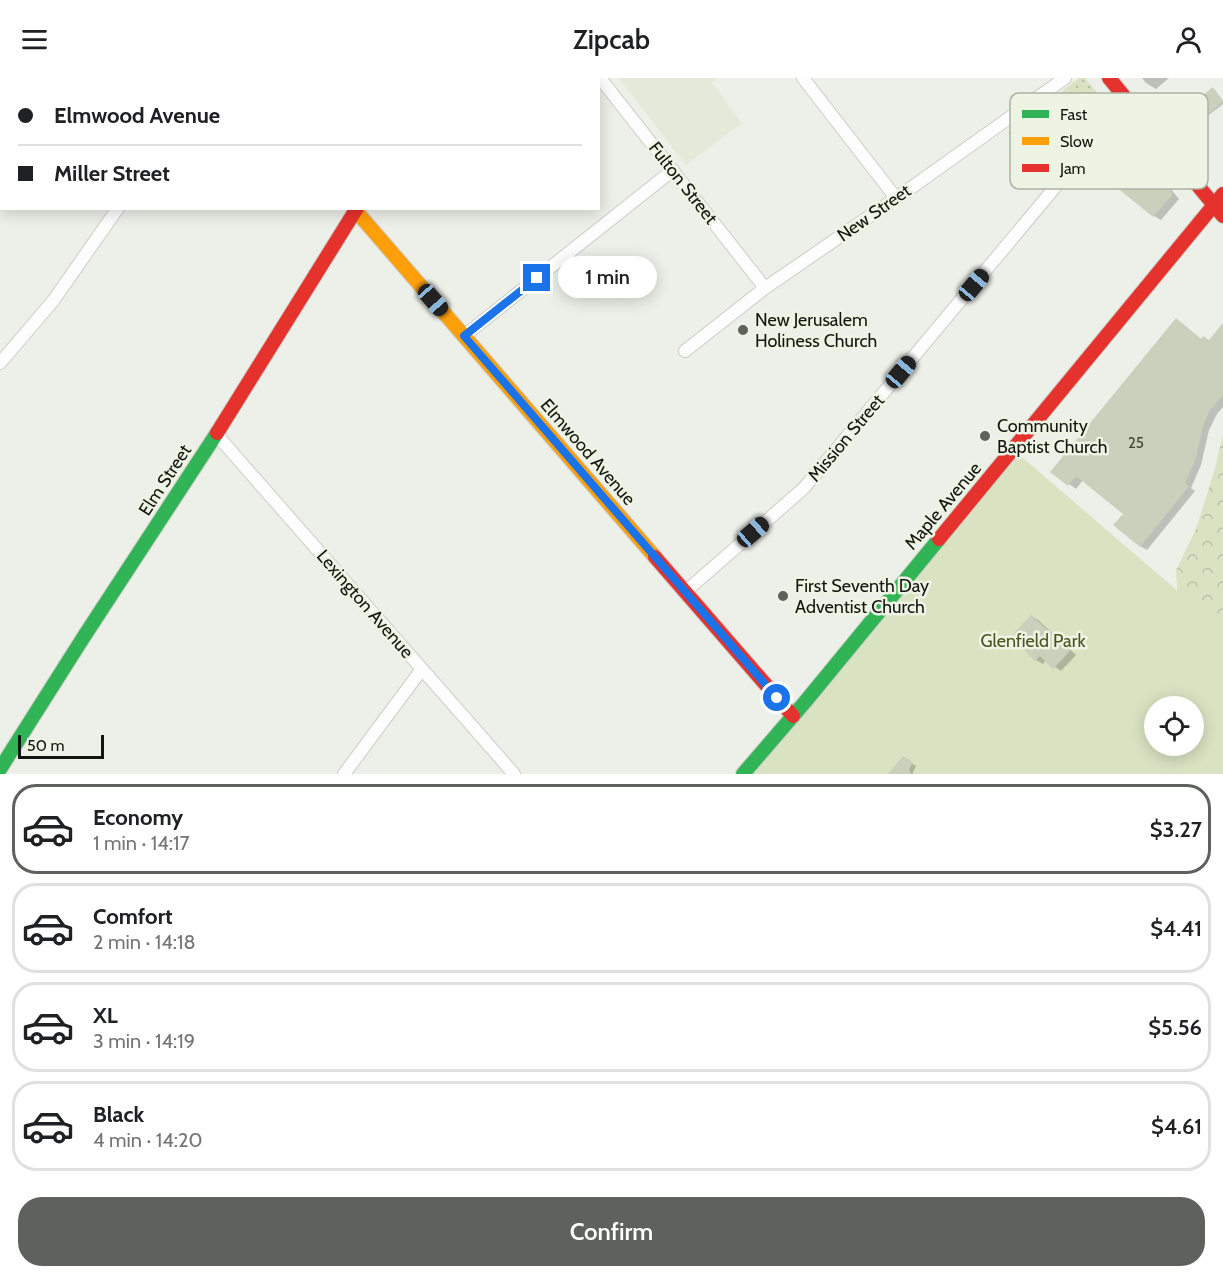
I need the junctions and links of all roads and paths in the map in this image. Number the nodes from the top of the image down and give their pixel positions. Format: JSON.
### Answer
{"nodes":[{"id":1,"x":600,"y":78,"type":"edge"},
{"id":2,"x":1065,"y":78,"type":"edge"},
{"id":3,"x":1109,"y":78,"type":"edge"},
{"id":4,"x":805,"y":79,"type":"edge"},
{"id":5,"x":1044,"y":93,"type":"edge"},
{"id":6,"x":1121,"y":93,"type":"edge"},
{"id":7,"x":1010,"y":117,"type":"edge"},
{"id":8,"x":673,"y":170,"type":"junction"},
{"id":9,"x":1054,"y":189,"type":"edge"},
{"id":10,"x":1206,"y":189,"type":"edge"},
{"id":11,"x":896,"y":198,"type":"junction"},
{"id":12,"x":1220,"y":205,"type":"edge"},
{"id":13,"x":117,"y":210,"type":"edge"},
{"id":14,"x":356,"y":210,"type":"edge"},
{"id":15,"x":765,"y":288,"type":"junction"},
{"id":16,"x":464,"y":336,"type":"junction"},
{"id":17,"x":685,"y":351,"type":"dead end"},
{"id":18,"x":0,"y":363,"type":"edge"},
{"id":19,"x":216,"y":434,"type":"junction"},
{"id":20,"x":685,"y":592,"type":"junction"},
{"id":21,"x":422,"y":669,"type":"junction"},
{"id":22,"x":793,"y":716,"type":"junction"},
{"id":23,"x":0,"y":769,"type":"edge"},
{"id":24,"x":344,"y":774,"type":"edge"},
{"id":25,"x":514,"y":774,"type":"edge"},
{"id":26,"x":743,"y":774,"type":"edge"}],
"edges":[{"from":1,"to":8,"type":"street","name":"Fulton Street"},
{"from":2,"to":5,"type":"street","name":"New Street"},
{"from":3,"to":6,"type":"street"},
{"from":4,"to":11,"type":"street"},
{"from":7,"to":11,"type":"street","name":"New Street"},
{"from":8,"to":15,"type":"street","name":"Fulton Street"},
{"from":8,"to":16,"type":"street"},
{"from":9,"to":20,"type":"street","name":"Mission Street"},
{"from":10,"to":12,"type":"street"},
{"from":11,"to":15,"type":"street","name":"New Street"},
{"from":12,"to":22,"type":"street","name":"Maple Avenue"},
{"from":13,"to":18,"type":"street"},
{"from":14,"to":16,"type":"street","name":"Elmwood Avenue"},
{"from":14,"to":19,"type":"street","name":"Elm Street"},
{"from":15,"to":17,"type":"street","name":"New Street"},
{"from":16,"to":20,"type":"street","name":"Elmwood Avenue"},
{"from":19,"to":21,"type":"street","name":"Lexington Avenue"},
{"from":19,"to":23,"type":"street","name":"Elm Street"},
{"from":20,"to":22,"type":"street","name":"Elmwood Avenue"},
{"from":21,"to":24,"type":"street"},
{"from":21,"to":25,"type":"street","name":"Lexington Avenue"},
{"from":22,"to":26,"type":"street","name":"Maple Avenue"}]}
